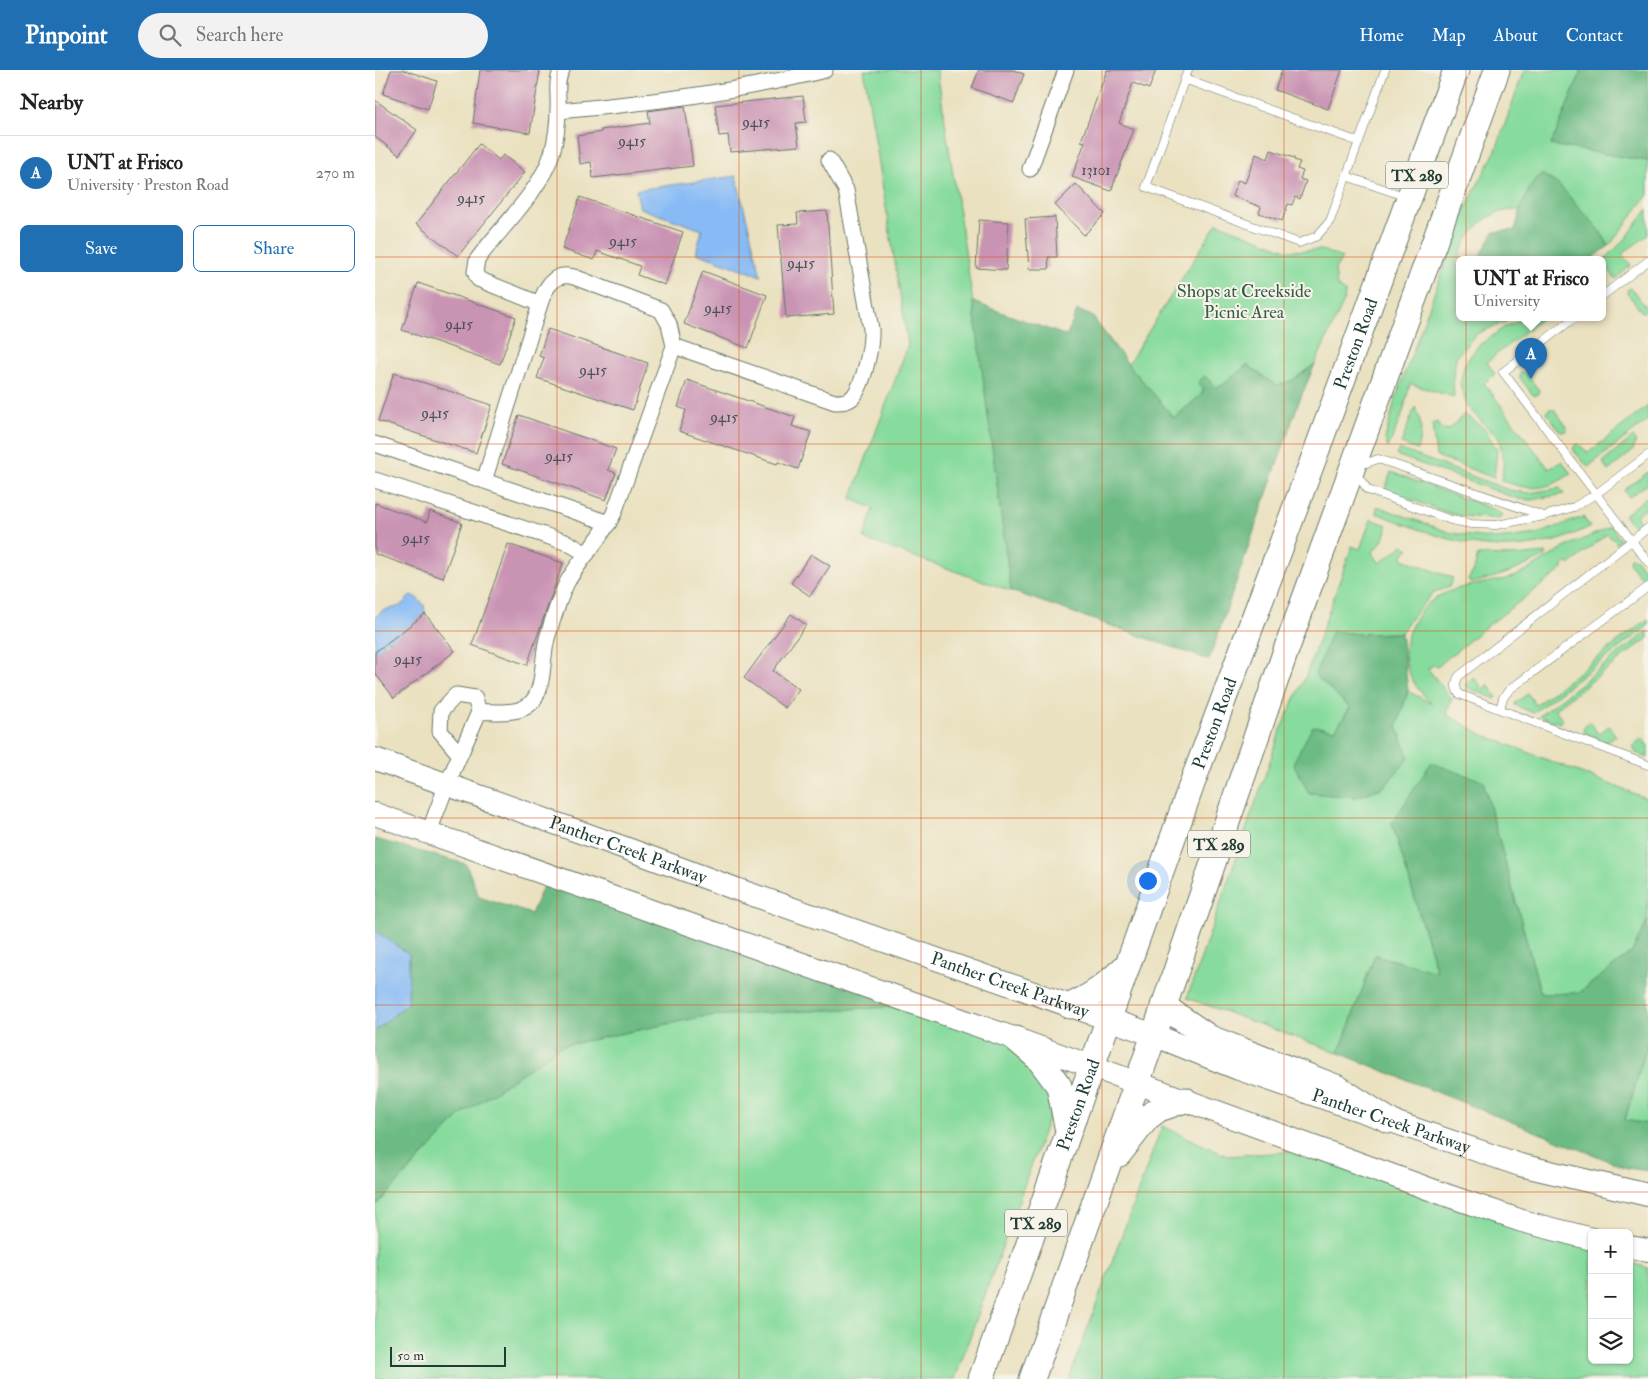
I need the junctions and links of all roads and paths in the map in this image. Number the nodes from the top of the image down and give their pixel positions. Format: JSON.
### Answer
{"nodes":[{"id":1,"x":562,"y":70,"type":"edge"},
{"id":2,"x":825,"y":70,"type":"edge"},
{"id":3,"x":1066,"y":70,"type":"edge"},
{"id":4,"x":1188,"y":70,"type":"edge"},
{"id":5,"x":1385,"y":70,"type":"edge"},
{"id":6,"x":1456,"y":70,"type":"edge"},
{"id":7,"x":1497,"y":70,"type":"edge"},
{"id":8,"x":1184,"y":79,"type":"junction"},
{"id":9,"x":558,"y":111,"type":"junction"},
{"id":10,"x":1359,"y":142,"type":"junction"},
{"id":11,"x":829,"y":160,"type":"dead end"},
{"id":12,"x":1029,"y":169,"type":"dead end"},
{"id":13,"x":1346,"y":176,"type":"junction"},
{"id":14,"x":1409,"y":198,"type":"junction"},
{"id":15,"x":1648,"y":261,"type":"edge"},
{"id":16,"x":1606,"y":293,"type":"edge"},
{"id":17,"x":540,"y":304,"type":"junction"},
{"id":18,"x":1570,"y":321,"type":"edge"},
{"id":19,"x":674,"y":346,"type":"junction"},
{"id":20,"x":375,"y":444,"type":"edge"},
{"id":21,"x":1315,"y":454,"type":"junction"},
{"id":22,"x":1648,"y":455,"type":"edge"},
{"id":23,"x":1352,"y":468,"type":"junction"},
{"id":24,"x":375,"y":480,"type":"edge"},
{"id":25,"x":484,"y":481,"type":"junction"},
{"id":26,"x":1596,"y":494,"type":"junction"},
{"id":27,"x":1544,"y":516,"type":"junction"},
{"id":28,"x":609,"y":523,"type":"junction"},
{"id":29,"x":1648,"y":528,"type":"edge"},
{"id":30,"x":1631,"y":540,"type":"junction"},
{"id":31,"x":587,"y":554,"type":"junction"},
{"id":32,"x":1648,"y":562,"type":"edge"},
{"id":33,"x":1648,"y":587,"type":"edge"},
{"id":34,"x":1500,"y":709,"type":"junction"},
{"id":35,"x":479,"y":712,"type":"junction"},
{"id":36,"x":460,"y":755,"type":"junction"},
{"id":37,"x":375,"y":760,"type":"edge"},
{"id":38,"x":1648,"y":765,"type":"edge"},
{"id":39,"x":447,"y":784,"type":"junction"},
{"id":40,"x":375,"y":814,"type":"edge"},
{"id":41,"x":429,"y":832,"type":"junction"},
{"id":42,"x":1127,"y":965,"type":"junction"},
{"id":43,"x":1070,"y":1006,"type":"junction"},
{"id":44,"x":1163,"y":1006,"type":"junction"},
{"id":45,"x":1108,"y":1019,"type":"junction"},
{"id":46,"x":1154,"y":1035,"type":"junction"},
{"id":47,"x":1016,"y":1039,"type":"junction"},
{"id":48,"x":1091,"y":1066,"type":"junction"},
{"id":49,"x":1137,"y":1083,"type":"junction"},
{"id":50,"x":1185,"y":1100,"type":"junction"},
{"id":51,"x":1387,"y":1120,"type":"junction"},
{"id":52,"x":1068,"y":1132,"type":"junction"},
{"id":53,"x":1103,"y":1177,"type":"junction"},
{"id":54,"x":1648,"y":1195,"type":"edge"},
{"id":55,"x":1588,"y":1238,"type":"edge"},
{"id":56,"x":1633,"y":1248,"type":"edge"},
{"id":57,"x":1648,"y":1250,"type":"edge"},
{"id":58,"x":981,"y":1379,"type":"edge"},
{"id":59,"x":1032,"y":1379,"type":"edge"}],
"edges":[{"from":1,"to":9,"type":"street"},
{"from":2,"to":9,"type":"street"},
{"from":3,"to":12,"type":"street"},
{"from":4,"to":8,"type":"lane"},
{"from":5,"to":10,"type":"lane"},
{"from":6,"to":14,"type":"main road","name":"Preston Road","number":"TX 289"},
{"from":7,"to":23,"type":"main road","number":"TX 289"},
{"from":8,"to":10,"type":"lane"},
{"from":8,"to":13,"type":"lane"},
{"from":9,"to":17,"type":"street"},
{"from":10,"to":13,"type":"lane"},
{"from":11,"to":19,"type":"street"},
{"from":13,"to":14,"type":"lane"},
{"from":14,"to":21,"type":"main road","name":"Preston Road","number":"TX 289"},
{"from":15,"to":16,"type":"lane"},
{"from":17,"to":19,"type":"street"},
{"from":17,"to":25,"type":"street"},
{"from":18,"to":26,"type":"lane"},
{"from":19,"to":28,"type":"street"},
{"from":20,"to":25,"type":"street"},
{"from":21,"to":23,"type":"main road"},
{"from":21,"to":42,"type":"main road","name":"Preston Road","number":"TX 289"},
{"from":22,"to":26,"type":"lane"},
{"from":23,"to":27,"type":"lane"},
{"from":23,"to":27,"type":"lane"},
{"from":23,"to":44,"type":"main road","number":"TX 289"},
{"from":24,"to":31,"type":"street"},
{"from":25,"to":28,"type":"street"},
{"from":26,"to":27,"type":"lane"},
{"from":26,"to":30,"type":"lane"},
{"from":28,"to":31,"type":"street"},
{"from":29,"to":30,"type":"lane"},
{"from":30,"to":32,"type":"lane"},
{"from":30,"to":34,"type":"lane"},
{"from":31,"to":35,"type":"street"},
{"from":33,"to":34,"type":"lane"},
{"from":34,"to":38,"type":"lane"},
{"from":35,"to":36,"type":"street"},
{"from":35,"to":36,"type":"street"},
{"from":36,"to":39,"type":"street"},
{"from":37,"to":39,"type":"main road","name":"Panther Creek Parkway"},
{"from":39,"to":41,"type":"street"},
{"from":39,"to":43,"type":"main road","name":"Panther Creek Parkway"},
{"from":40,"to":41,"type":"main road"},
{"from":41,"to":47,"type":"main road"},
{"from":42,"to":43,"type":"main road"},
{"from":42,"to":45,"type":"main road","name":"Preston Road","number":"TX 289"},
{"from":43,"to":45,"type":"main road","name":"Panther Creek Parkway"},
{"from":44,"to":46,"type":"main road","number":"TX 289"},
{"from":44,"to":51,"type":"main road"},
{"from":45,"to":46,"type":"main road","name":"Panther Creek Parkway"},
{"from":45,"to":48,"type":"main road","name":"Preston Road","number":"TX 289"},
{"from":46,"to":49,"type":"main road","number":"TX 289"},
{"from":46,"to":51,"type":"main road","name":"Panther Creek Parkway"},
{"from":47,"to":48,"type":"main road"},
{"from":47,"to":52,"type":"main road"},
{"from":48,"to":49,"type":"main road"},
{"from":48,"to":52,"type":"main road","name":"Preston Road","number":"TX 289"},
{"from":49,"to":50,"type":"main road"},
{"from":49,"to":53,"type":"main road","number":"TX 289"},
{"from":50,"to":53,"type":"main road"},
{"from":50,"to":55,"type":"main road"},
{"from":51,"to":54,"type":"main road","name":"Panther Creek Parkway"},
{"from":52,"to":58,"type":"main road","name":"Preston Road","number":"TX 289"},
{"from":53,"to":59,"type":"main road","number":"TX 289"},
{"from":56,"to":57,"type":"main road"}]}
